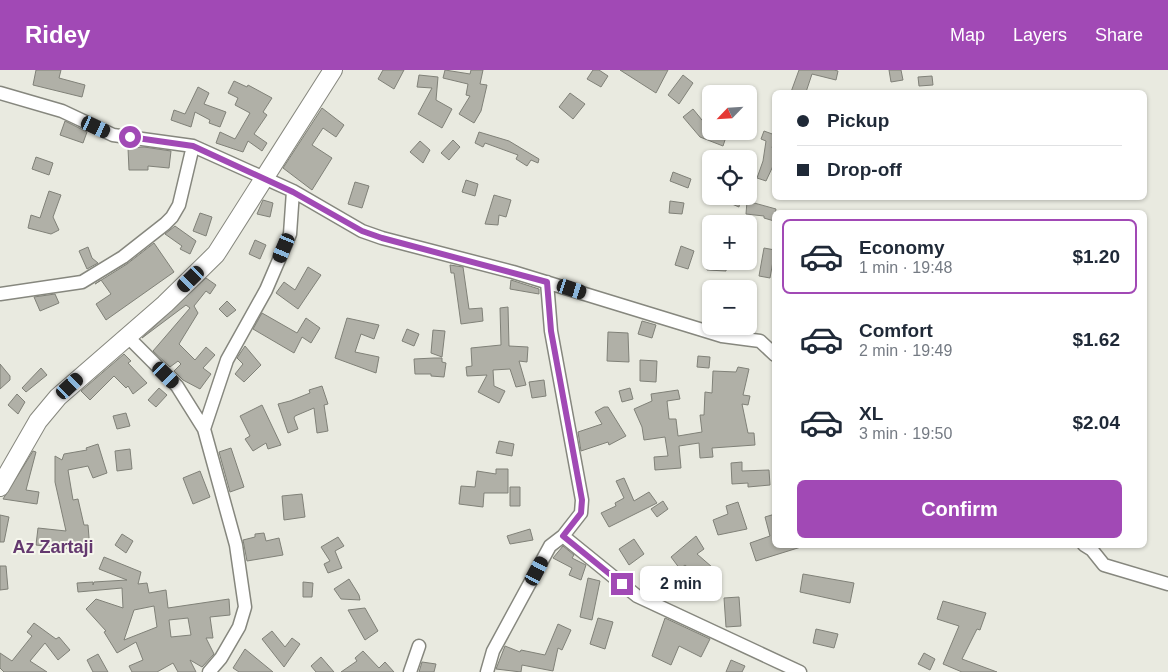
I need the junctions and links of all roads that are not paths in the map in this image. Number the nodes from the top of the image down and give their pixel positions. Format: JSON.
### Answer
{"nodes":[{"id":1,"x":334,"y":70,"type":"edge"},
{"id":2,"x":0,"y":93,"type":"edge"},
{"id":3,"x":193,"y":146,"type":"junction"},
{"id":4,"x":264,"y":179,"type":"junction"},
{"id":5,"x":293,"y":192,"type":"junction"},
{"id":6,"x":547,"y":282,"type":"junction"},
{"id":7,"x":0,"y":294,"type":"edge"},
{"id":8,"x":128,"y":337,"type":"junction"},
{"id":9,"x":772,"y":352,"type":"edge"},
{"id":10,"x":204,"y":430,"type":"junction"},
{"id":11,"x":0,"y":487,"type":"edge"},
{"id":12,"x":563,"y":536,"type":"junction"},
{"id":13,"x":1089,"y":548,"type":"edge"},
{"id":14,"x":1168,"y":584,"type":"edge"},
{"id":15,"x":419,"y":646,"type":"dead end"},
{"id":16,"x":209,"y":672,"type":"edge"},
{"id":17,"x":410,"y":672,"type":"edge"},
{"id":18,"x":487,"y":672,"type":"edge"},
{"id":19,"x":800,"y":672,"type":"edge"}],
"edges":[{"from":1,"to":4,"type":"street"},
{"from":2,"to":3,"type":"street"},
{"from":3,"to":4,"type":"street"},
{"from":3,"to":7,"type":"street"},
{"from":4,"to":5,"type":"street"},
{"from":4,"to":8,"type":"street"},
{"from":5,"to":6,"type":"street"},
{"from":5,"to":10,"type":"street"},
{"from":6,"to":9,"type":"street"},
{"from":6,"to":12,"type":"street"},
{"from":8,"to":10,"type":"street"},
{"from":8,"to":11,"type":"street"},
{"from":10,"to":16,"type":"street"},
{"from":12,"to":18,"type":"street"},
{"from":12,"to":19,"type":"street"},
{"from":13,"to":14,"type":"street"},
{"from":15,"to":17,"type":"street"}]}
